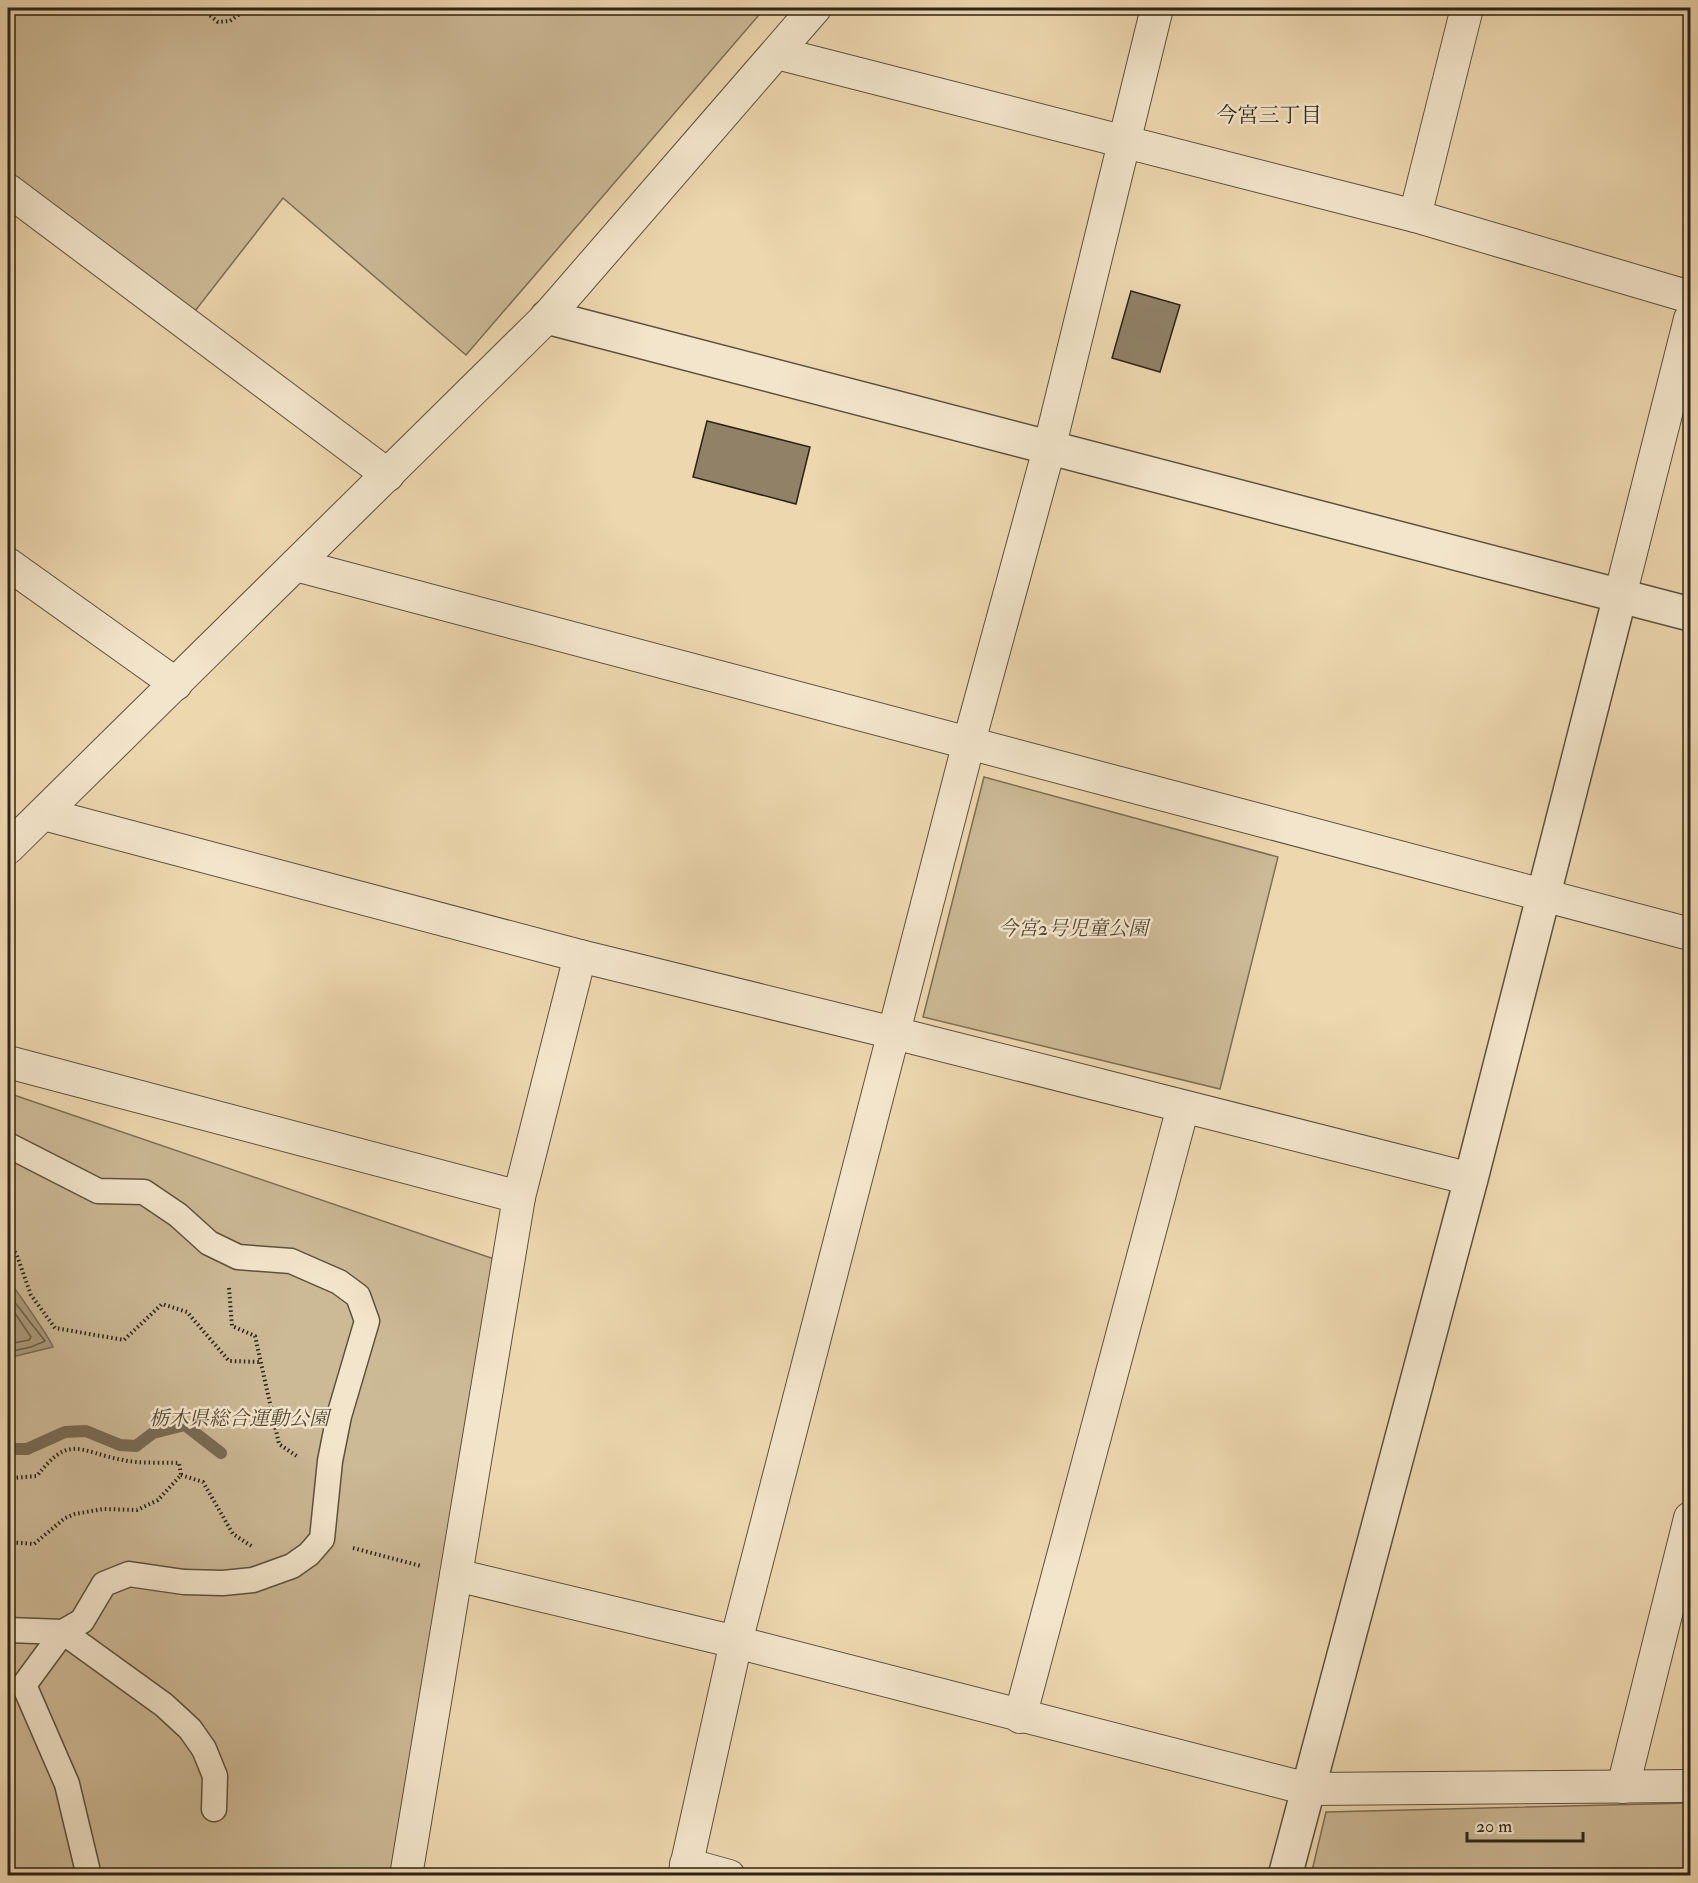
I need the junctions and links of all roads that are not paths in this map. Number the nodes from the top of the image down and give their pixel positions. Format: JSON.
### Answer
{"nodes":[{"id":1,"x":815,"y":8,"type":"edge"},
{"id":2,"x":1157,"y":8,"type":"edge"},
{"id":3,"x":1467,"y":8,"type":"edge"},
{"id":4,"x":777,"y":53,"type":"junction"},
{"id":5,"x":1123,"y":142,"type":"junction"},
{"id":6,"x":8,"y":190,"type":"edge"},
{"id":7,"x":1415,"y":216,"type":"junction"},
{"id":8,"x":1690,"y":297,"type":"edge"},
{"id":9,"x":547,"y":317,"type":"junction"},
{"id":10,"x":1690,"y":319,"type":"edge"},
{"id":11,"x":1049,"y":449,"type":"junction"},
{"id":12,"x":388,"y":475,"type":"junction"},
{"id":13,"x":8,"y":564,"type":"edge"},
{"id":14,"x":296,"y":565,"type":"junction"},
{"id":15,"x":1620,"y":596,"type":"junction"},
{"id":16,"x":1690,"y":614,"type":"edge"},
{"id":17,"x":176,"y":684,"type":"junction"},
{"id":18,"x":969,"y":742,"type":"junction"},
{"id":19,"x":44,"y":814,"type":"junction"},
{"id":20,"x":8,"y":848,"type":"edge"},
{"id":21,"x":1542,"y":895,"type":"junction"},
{"id":22,"x":1690,"y":934,"type":"edge"},
{"id":23,"x":580,"y":957,"type":"junction"},
{"id":24,"x":894,"y":1033,"type":"junction"},
{"id":25,"x":8,"y":1062,"type":"edge"},
{"id":26,"x":1183,"y":1107,"type":"junction"},
{"id":27,"x":8,"y":1145,"type":"edge"},
{"id":28,"x":1471,"y":1179,"type":"junction"},
{"id":29,"x":519,"y":1197,"type":"junction"},
{"id":30,"x":1690,"y":1518,"type":"edge"},
{"id":31,"x":456,"y":1575,"type":"junction"},
{"id":32,"x":8,"y":1629,"type":"edge"},
{"id":33,"x":63,"y":1632,"type":"junction"},
{"id":34,"x":736,"y":1642,"type":"junction"},
{"id":35,"x":1020,"y":1717,"type":"junction"},
{"id":36,"x":1690,"y":1786,"type":"edge"},
{"id":37,"x":1623,"y":1787,"type":"junction"},
{"id":38,"x":1308,"y":1789,"type":"junction"},
{"id":39,"x":214,"y":1809,"type":"dead end"},
{"id":40,"x":685,"y":1870,"type":"edge"},
{"id":41,"x":89,"y":1875,"type":"edge"},
{"id":42,"x":406,"y":1875,"type":"edge"},
{"id":43,"x":729,"y":1875,"type":"edge"},
{"id":44,"x":1285,"y":1875,"type":"edge"}],
"edges":[{"from":1,"to":4,"type":"street"},
{"from":2,"to":5,"type":"street"},
{"from":3,"to":7,"type":"street"},
{"from":4,"to":5,"type":"street"},
{"from":4,"to":9,"type":"street"},
{"from":5,"to":7,"type":"street"},
{"from":5,"to":11,"type":"street"},
{"from":6,"to":12,"type":"street"},
{"from":7,"to":8,"type":"street"},
{"from":9,"to":11,"type":"street"},
{"from":9,"to":12,"type":"street"},
{"from":10,"to":15,"type":"street"},
{"from":11,"to":15,"type":"street"},
{"from":11,"to":18,"type":"street"},
{"from":12,"to":14,"type":"street"},
{"from":13,"to":17,"type":"street"},
{"from":14,"to":17,"type":"street"},
{"from":14,"to":18,"type":"street"},
{"from":15,"to":16,"type":"street"},
{"from":15,"to":21,"type":"street"},
{"from":17,"to":19,"type":"street"},
{"from":18,"to":21,"type":"street"},
{"from":18,"to":24,"type":"street"},
{"from":19,"to":20,"type":"street"},
{"from":19,"to":23,"type":"street"},
{"from":21,"to":22,"type":"street"},
{"from":21,"to":28,"type":"street"},
{"from":23,"to":24,"type":"street"},
{"from":23,"to":29,"type":"street"},
{"from":24,"to":26,"type":"street"},
{"from":24,"to":34,"type":"street"},
{"from":25,"to":29,"type":"street"},
{"from":26,"to":28,"type":"street"},
{"from":26,"to":35,"type":"street"},
{"from":27,"to":33,"type":"street"},
{"from":28,"to":38,"type":"street"},
{"from":29,"to":31,"type":"street"},
{"from":30,"to":37,"type":"street"},
{"from":31,"to":34,"type":"street"},
{"from":31,"to":42,"type":"street"},
{"from":32,"to":33,"type":"street"},
{"from":33,"to":39,"type":"street"},
{"from":33,"to":41,"type":"street"},
{"from":34,"to":35,"type":"street"},
{"from":34,"to":40,"type":"street"},
{"from":35,"to":38,"type":"street"},
{"from":36,"to":37,"type":"street"},
{"from":37,"to":38,"type":"street"},
{"from":38,"to":44,"type":"street"},
{"from":40,"to":43,"type":"street"}]}
